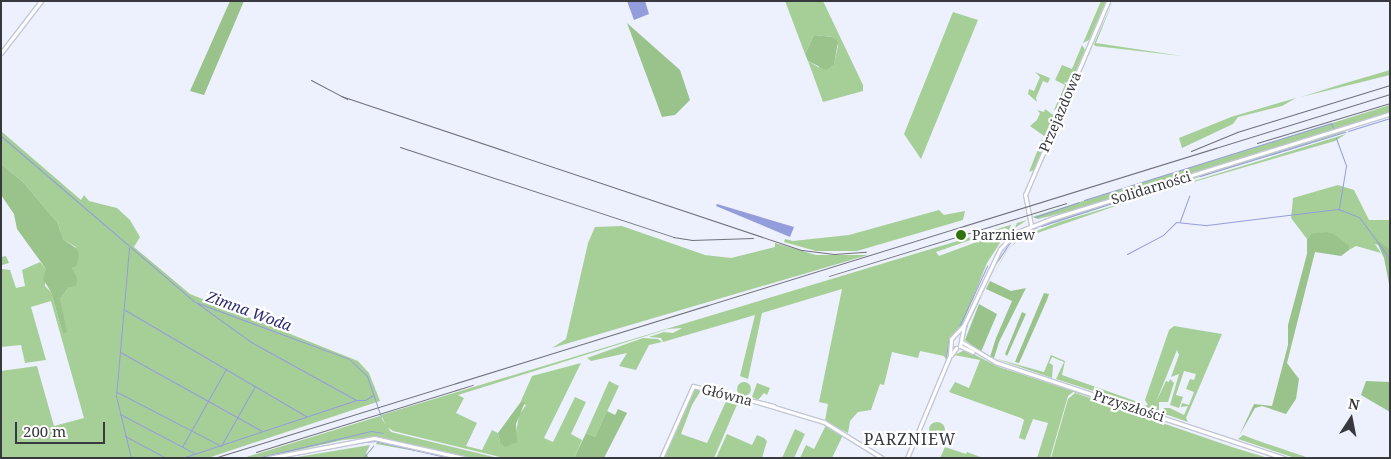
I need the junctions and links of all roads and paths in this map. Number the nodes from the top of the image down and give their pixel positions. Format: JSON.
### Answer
{"nodes":[{"id":1,"x":41,"y":1,"type":"edge"},
{"id":2,"x":1108,"y":1,"type":"edge"},
{"id":3,"x":1,"y":53,"type":"edge"},
{"id":4,"x":1390,"y":114,"type":"edge"},
{"id":5,"x":1031,"y":225,"type":"junction"},
{"id":6,"x":964,"y":325,"type":"junction"},
{"id":7,"x":956,"y":336,"type":"junction"},
{"id":8,"x":962,"y":340,"type":"junction"},
{"id":9,"x":952,"y":346,"type":"junction"},
{"id":10,"x":958,"y":347,"type":"junction"},
{"id":11,"x":975,"y":352,"type":"junction"},
{"id":12,"x":950,"y":355,"type":"junction"},
{"id":13,"x":268,"y":458,"type":"edge"},
{"id":14,"x":464,"y":458,"type":"edge"},
{"id":15,"x":661,"y":458,"type":"edge"},
{"id":16,"x":882,"y":458,"type":"edge"},
{"id":17,"x":907,"y":458,"type":"edge"},
{"id":18,"x":1284,"y":458,"type":"edge"}],
"edges":[{"from":1,"to":3,"type":"street"},
{"from":2,"to":5,"type":"street","name":"Przejazdowa"},
{"from":4,"to":5,"type":"street","name":"Solidarności"},
{"from":5,"to":6,"type":"street","name":"Solidarności"},
{"from":6,"to":7,"type":"street","name":"Solidarności"},
{"from":6,"to":8,"type":"street","name":"Solidarności"},
{"from":7,"to":8,"type":"street","name":"Przyszłości"},
{"from":7,"to":9,"type":"street","name":"Solidarności"},
{"from":8,"to":10,"type":"street","name":"Solidarności"},
{"from":8,"to":11,"type":"street","name":"Przyszłości"},
{"from":9,"to":10,"type":"street","name":"Przyszłości"},
{"from":9,"to":12,"type":"street","name":"Solidarności"},
{"from":10,"to":11,"type":"street","name":"Przyszłości"},
{"from":10,"to":12,"type":"street","name":"Solidarności"},
{"from":11,"to":18,"type":"street","name":"Przyszłości"},
{"from":12,"to":17,"type":"street"},
{"from":13,"to":14,"type":"street"},
{"from":15,"to":16,"type":"street","name":"Główna"}]}
